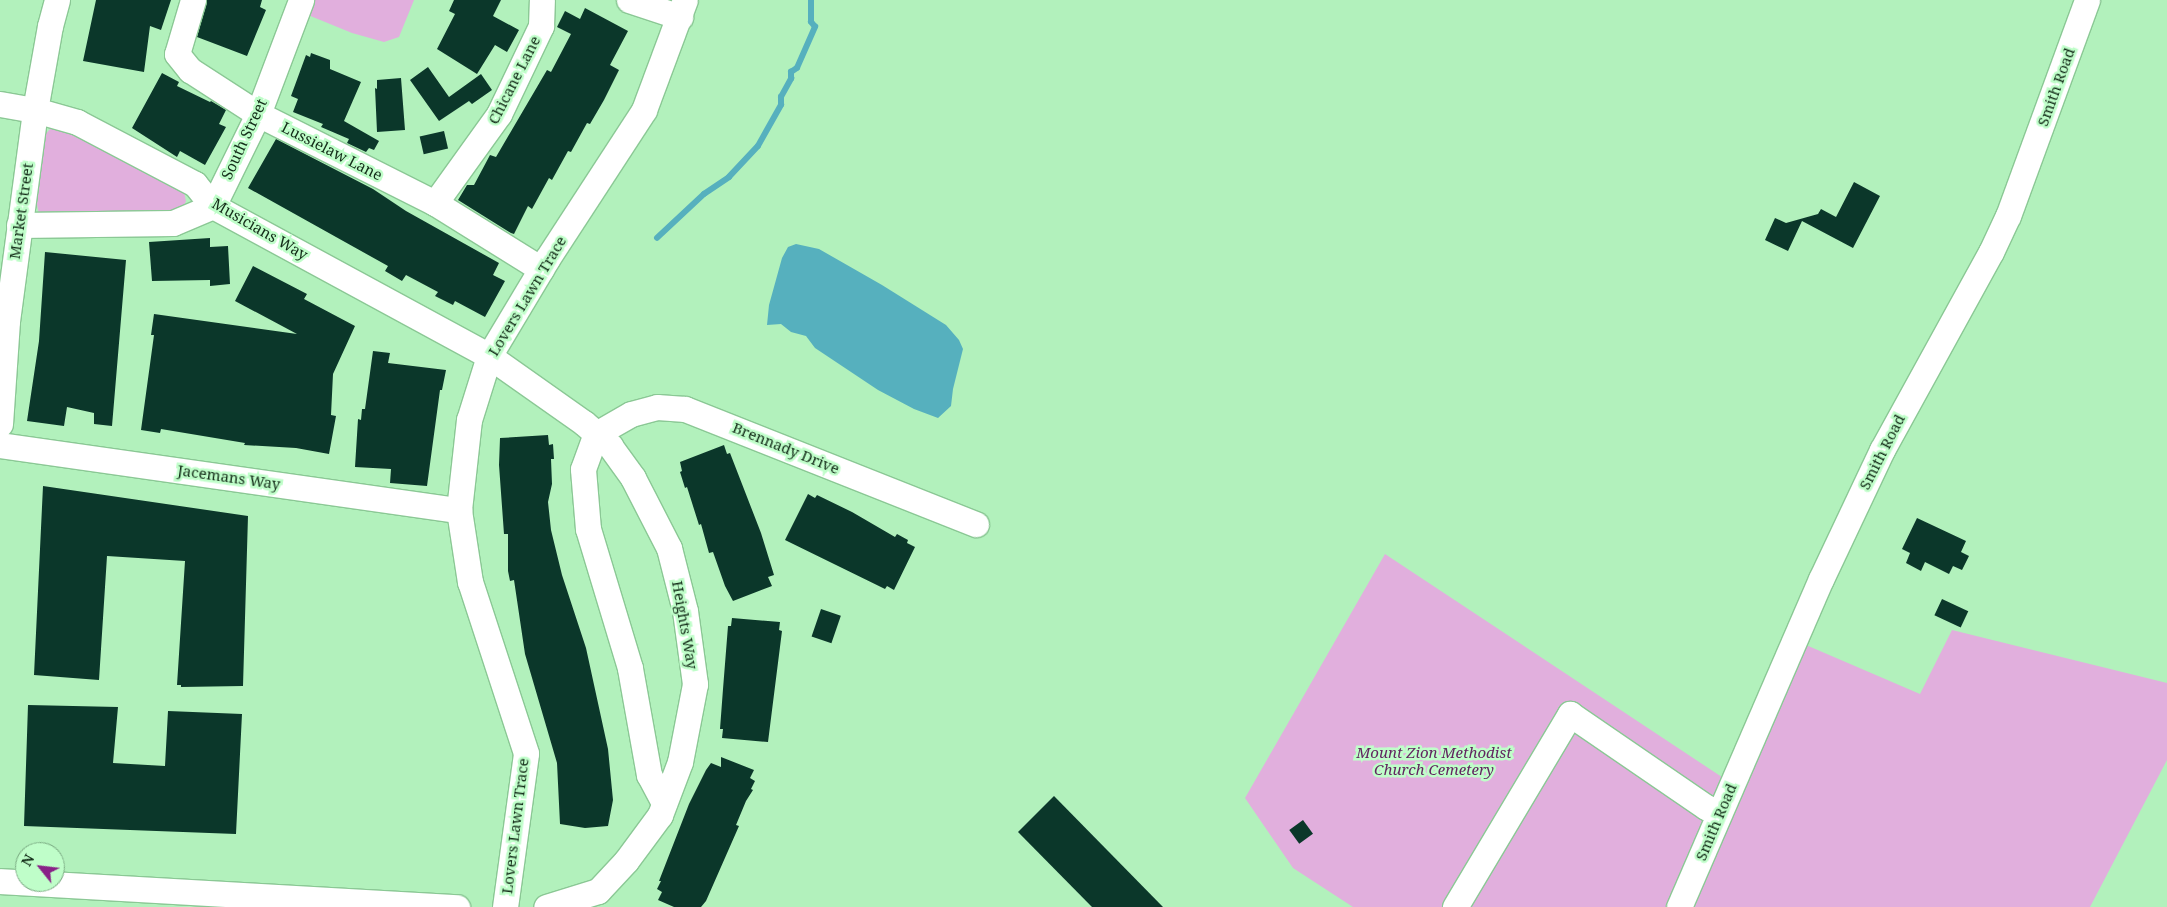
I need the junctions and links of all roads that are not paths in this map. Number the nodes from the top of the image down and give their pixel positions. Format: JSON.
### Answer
{"nodes":[{"id":1,"x":57,"y":0,"type":"edge"},
{"id":2,"x":192,"y":0,"type":"edge"},
{"id":3,"x":301,"y":0,"type":"edge"},
{"id":4,"x":542,"y":0,"type":"edge"},
{"id":5,"x":629,"y":0,"type":"edge"},
{"id":6,"x":2087,"y":0,"type":"edge"},
{"id":7,"x":682,"y":8,"type":"edge"},
{"id":8,"x":0,"y":104,"type":"edge"},
{"id":9,"x":35,"y":110,"type":"junction"},
{"id":10,"x":258,"y":114,"type":"junction"},
{"id":11,"x":435,"y":203,"type":"junction"},
{"id":12,"x":213,"y":206,"type":"junction"},
{"id":13,"x":19,"y":225,"type":"junction"},
{"id":14,"x":541,"y":269,"type":"junction"},
{"id":15,"x":3,"y":321,"type":"edge"},
{"id":16,"x":489,"y":356,"type":"junction"},
{"id":17,"x":0,"y":424,"type":"edge"},
{"id":18,"x":596,"y":434,"type":"junction"},
{"id":19,"x":0,"y":445,"type":"edge"},
{"id":20,"x":459,"y":510,"type":"junction"},
{"id":21,"x":976,"y":524,"type":"dead end"},
{"id":22,"x":664,"y":803,"type":"junction"},
{"id":23,"x":1720,"y":813,"type":"junction"},
{"id":24,"x":0,"y":881,"type":"edge"},
{"id":25,"x":157,"y":899,"type":"edge"},
{"id":26,"x":457,"y":907,"type":"edge"},
{"id":27,"x":505,"y":907,"type":"edge"},
{"id":28,"x":546,"y":907,"type":"edge"},
{"id":29,"x":1455,"y":907,"type":"edge"},
{"id":30,"x":1679,"y":907,"type":"edge"}],
"edges":[{"from":1,"to":9,"type":"street","name":"Market Street"},
{"from":2,"to":10,"type":"street","name":"Lussielaw Lane"},
{"from":3,"to":10,"type":"street","name":"South Street"},
{"from":4,"to":11,"type":"street","name":"Chicane Lane"},
{"from":5,"to":7,"type":"street"},
{"from":6,"to":23,"type":"street","name":"Smith Road"},
{"from":7,"to":14,"type":"street","name":"Lovers Lawn Trace"},
{"from":8,"to":9,"type":"street","name":"Musicians Way"},
{"from":9,"to":12,"type":"street","name":"Musicians Way"},
{"from":9,"to":13,"type":"street","name":"Market Street"},
{"from":10,"to":11,"type":"street","name":"Lussielaw Lane"},
{"from":10,"to":12,"type":"street","name":"South Street"},
{"from":11,"to":14,"type":"street","name":"Lussielaw Lane"},
{"from":12,"to":13,"type":"street"},
{"from":12,"to":16,"type":"street","name":"Musicians Way"},
{"from":13,"to":15,"type":"street","name":"Market Street"},
{"from":14,"to":16,"type":"street","name":"Lovers Lawn Trace"},
{"from":15,"to":17,"type":"street","name":"Market Street"},
{"from":16,"to":18,"type":"street","name":"Heights Way"},
{"from":16,"to":20,"type":"street","name":"Lovers Lawn Trace"},
{"from":18,"to":21,"type":"street","name":"Brennady Drive"},
{"from":18,"to":22,"type":"street"},
{"from":18,"to":22,"type":"street","name":"Heights Way"},
{"from":19,"to":20,"type":"street","name":"Jacemans Way"},
{"from":20,"to":27,"type":"street","name":"Lovers Lawn Trace"},
{"from":22,"to":28,"type":"street","name":"Heights Way"},
{"from":23,"to":29,"type":"street"},
{"from":23,"to":30,"type":"street","name":"Smith Road"},
{"from":24,"to":25,"type":"street"},
{"from":25,"to":26,"type":"street"}]}
